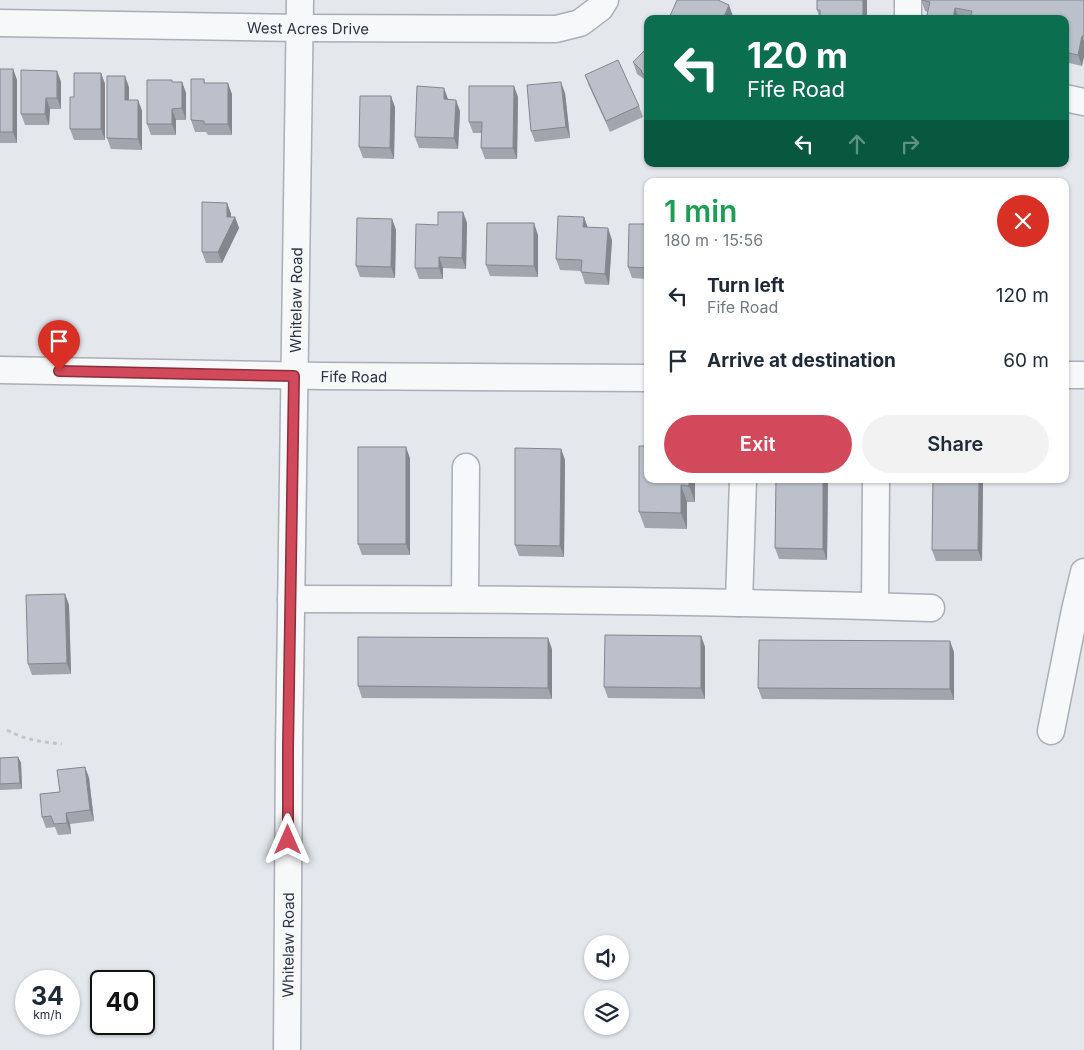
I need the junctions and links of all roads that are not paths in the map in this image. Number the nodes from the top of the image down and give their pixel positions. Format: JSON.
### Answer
{"nodes":[{"id":1,"x":300,"y":0,"type":"edge"},
{"id":2,"x":605,"y":0,"type":"edge"},
{"id":3,"x":908,"y":0,"type":"edge"},
{"id":4,"x":908,"y":15,"type":"edge"},
{"id":5,"x":0,"y":23,"type":"edge"},
{"id":6,"x":300,"y":28,"type":"junction"},
{"id":7,"x":1069,"y":99,"type":"edge"},
{"id":8,"x":1084,"y":102,"type":"edge"},
{"id":9,"x":0,"y":370,"type":"edge"},
{"id":10,"x":1069,"y":375,"type":"edge"},
{"id":11,"x":1084,"y":375,"type":"edge"},
{"id":12,"x":294,"y":376,"type":"junction"},
{"id":13,"x":644,"y":378,"type":"edge"},
{"id":14,"x":466,"y":467,"type":"dead end"},
{"id":15,"x":743,"y":483,"type":"edge"},
{"id":16,"x":876,"y":483,"type":"edge"},
{"id":17,"x":1084,"y":572,"type":"edge"},
{"id":18,"x":291,"y":599,"type":"junction"},
{"id":19,"x":466,"y":599,"type":"junction"},
{"id":20,"x":739,"y":603,"type":"junction"},
{"id":21,"x":875,"y":606,"type":"junction"},
{"id":22,"x":931,"y":608,"type":"dead end"},
{"id":23,"x":1080,"y":610,"type":"edge"},
{"id":24,"x":1050,"y":731,"type":"dead end"},
{"id":25,"x":287,"y":1050,"type":"edge"}],
"edges":[{"from":1,"to":6,"type":"street","name":"Whitelaw Road"},
{"from":2,"to":6,"type":"street","name":"West Acres Drive"},
{"from":3,"to":4,"type":"street"},
{"from":5,"to":6,"type":"street","name":"West Acres Drive"},
{"from":6,"to":12,"type":"street","name":"Whitelaw Road"},
{"from":7,"to":8,"type":"street"},
{"from":9,"to":12,"type":"street","name":"Fife Road"},
{"from":10,"to":11,"type":"street"},
{"from":12,"to":13,"type":"street","name":"Fife Road"},
{"from":12,"to":18,"type":"street","name":"Whitelaw Road"},
{"from":14,"to":19,"type":"street"},
{"from":15,"to":20,"type":"street"},
{"from":16,"to":21,"type":"street"},
{"from":17,"to":23,"type":"street"},
{"from":18,"to":19,"type":"street"},
{"from":18,"to":25,"type":"street","name":"Whitelaw Road"},
{"from":19,"to":20,"type":"street"},
{"from":20,"to":21,"type":"street"},
{"from":21,"to":22,"type":"street"},
{"from":23,"to":24,"type":"street"}]}
